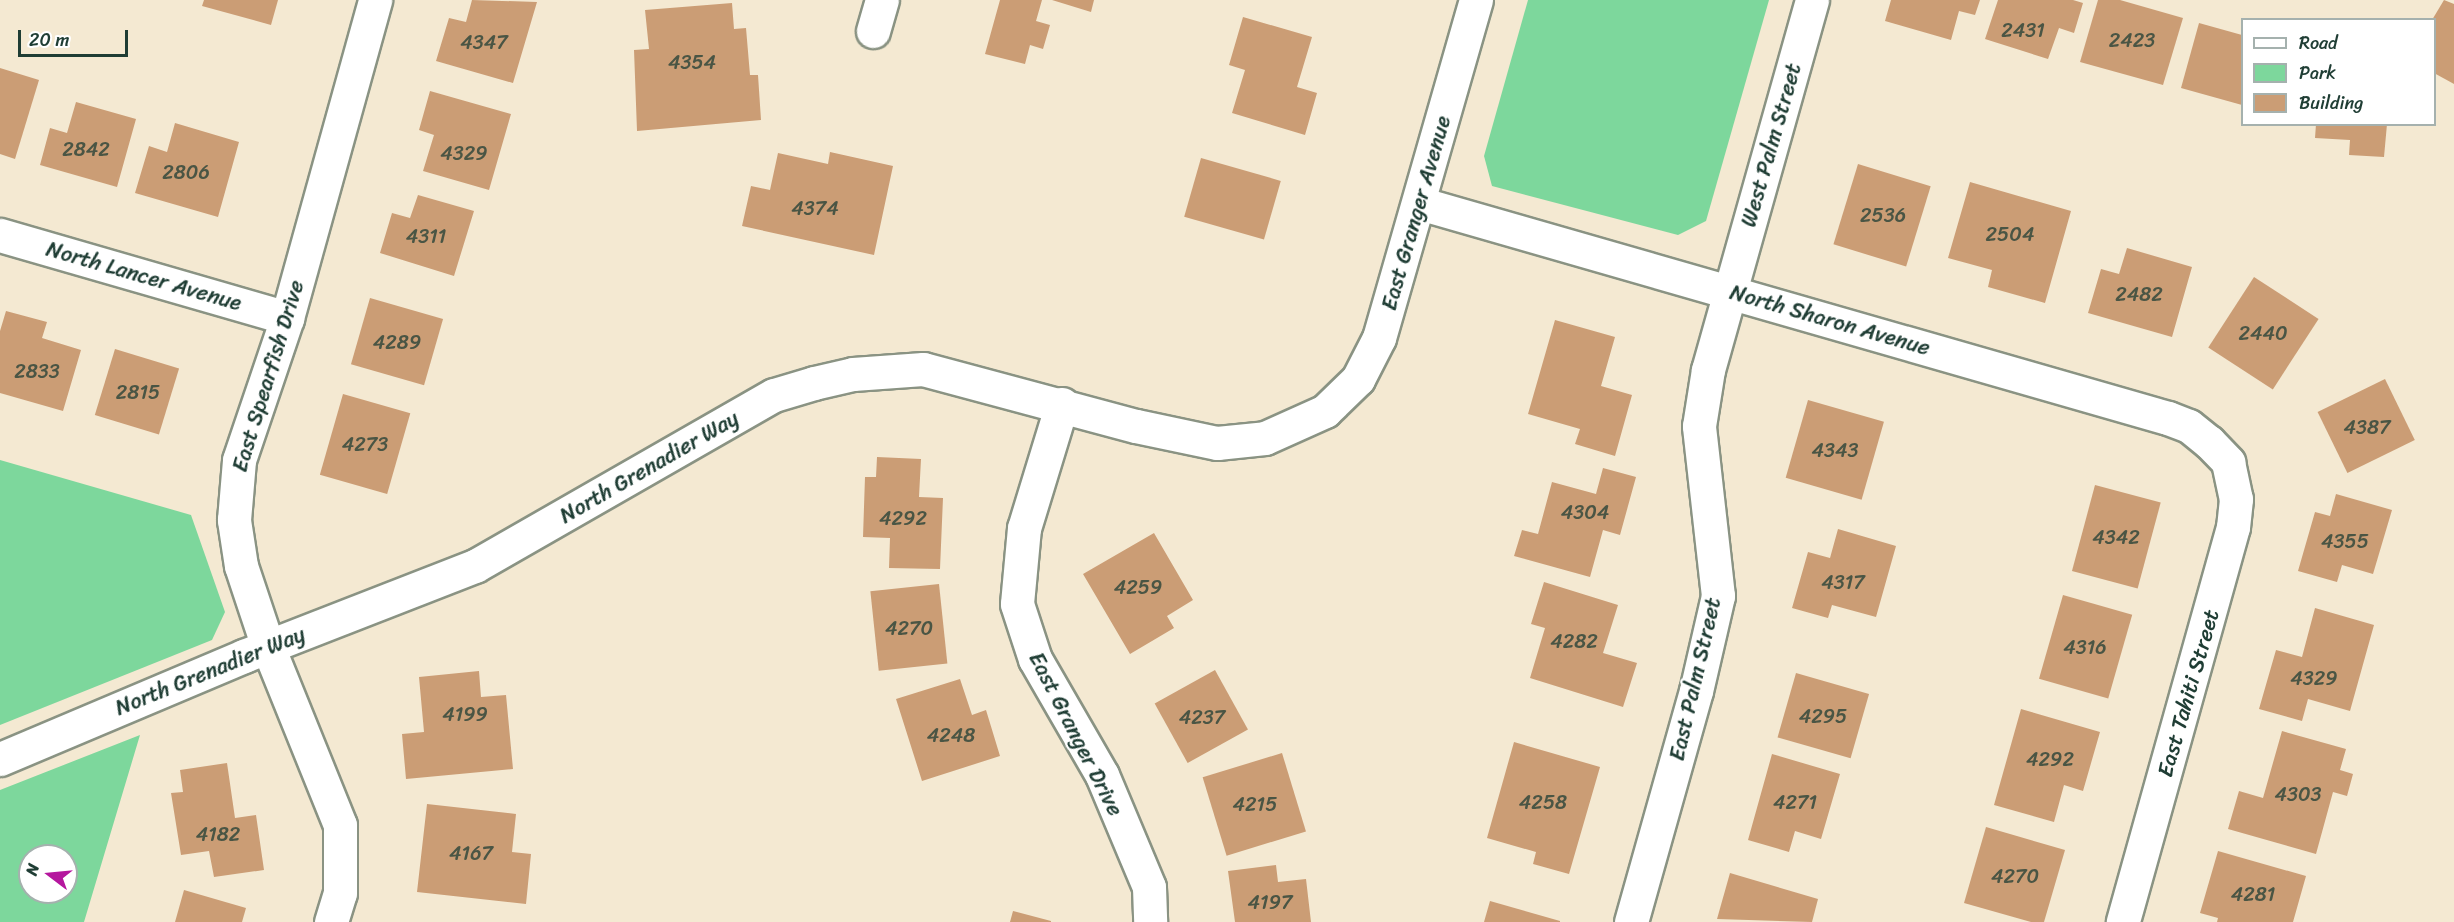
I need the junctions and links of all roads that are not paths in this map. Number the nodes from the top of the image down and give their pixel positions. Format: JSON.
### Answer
{"nodes":[{"id":1,"x":375,"y":0,"type":"edge"},
{"id":2,"x":882,"y":0,"type":"edge"},
{"id":3,"x":1476,"y":0,"type":"edge"},
{"id":4,"x":1812,"y":0,"type":"edge"},
{"id":5,"x":873,"y":31,"type":"dead end"},
{"id":6,"x":1419,"y":203,"type":"junction"},
{"id":7,"x":0,"y":235,"type":"edge"},
{"id":8,"x":1730,"y":291,"type":"junction"},
{"id":9,"x":287,"y":318,"type":"junction"},
{"id":10,"x":1062,"y":404,"type":"junction"},
{"id":11,"x":1325,"y":411,"type":"joint"},
{"id":12,"x":2228,"y":462,"type":"joint"},
{"id":13,"x":268,"y":647,"type":"junction"},
{"id":14,"x":0,"y":759,"type":"edge"},
{"id":15,"x":332,"y":922,"type":"edge"},
{"id":16,"x":1150,"y":922,"type":"edge"},
{"id":17,"x":1631,"y":922,"type":"edge"},
{"id":18,"x":2123,"y":922,"type":"edge"}],
"edges":[{"from":1,"to":9,"type":"street","name":"East Spearfish Drive"},
{"from":2,"to":5,"type":"street"},
{"from":3,"to":6,"type":"street","name":"East Granger Avenue"},
{"from":4,"to":8,"type":"street","name":"West Palm Street"},
{"from":6,"to":8,"type":"street","name":"North Sharon Avenue"},
{"from":6,"to":11,"type":"street","name":"East Granger Avenue"},
{"from":7,"to":9,"type":"street","name":"North Lancer Avenue"},
{"from":8,"to":12,"type":"street","name":"North Sharon Avenue"},
{"from":8,"to":17,"type":"street","name":"East Palm Street"},
{"from":9,"to":13,"type":"street","name":"East Spearfish Drive"},
{"from":10,"to":11,"type":"street","name":"North Grenadier Way"},
{"from":10,"to":13,"type":"street","name":"North Grenadier Way"},
{"from":10,"to":16,"type":"street","name":"East Granger Drive"},
{"from":12,"to":18,"type":"street","name":"East Tahiti Street"},
{"from":13,"to":14,"type":"street","name":"North Grenadier Way"},
{"from":13,"to":15,"type":"street","name":"East Spearfish Drive"}]}
